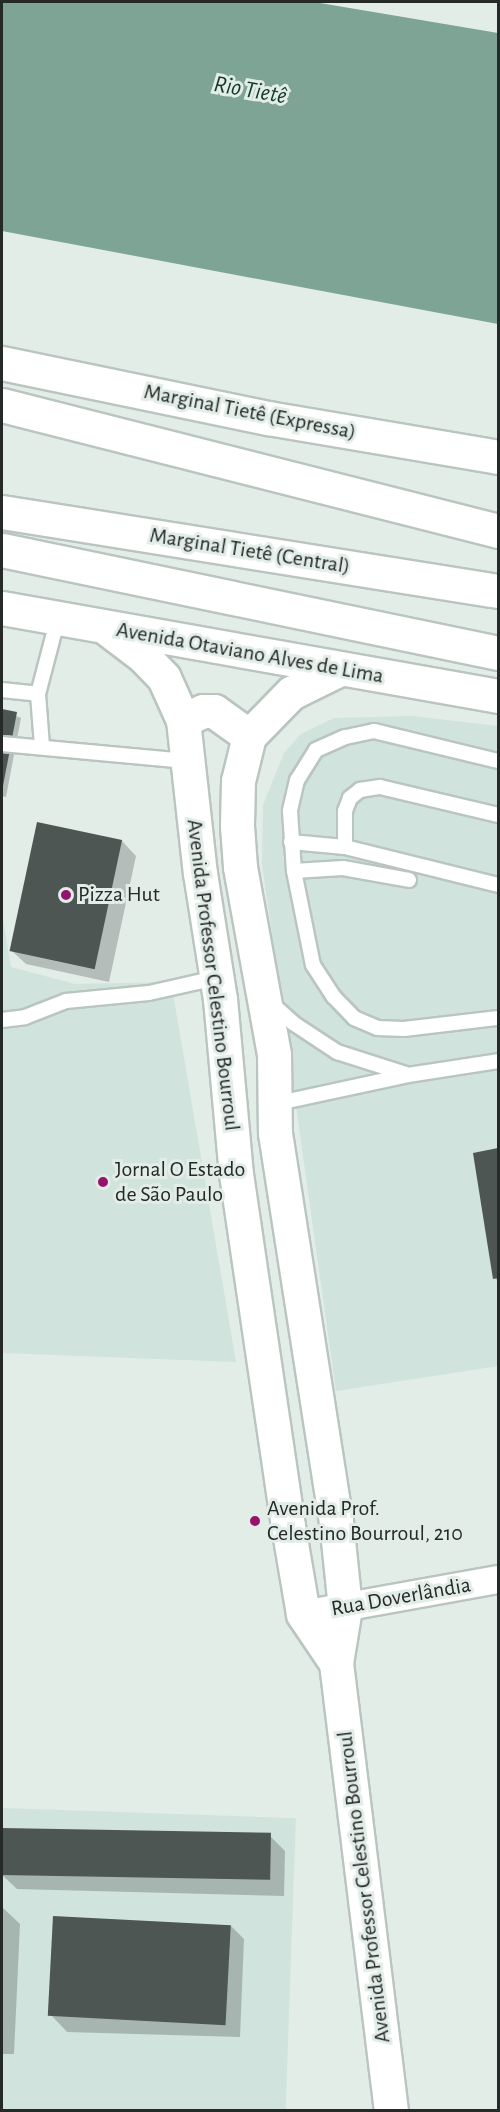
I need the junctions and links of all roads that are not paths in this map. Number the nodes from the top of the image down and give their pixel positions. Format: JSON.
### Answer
{"nodes":[{"id":1,"x":2,"y":363,"type":"edge"},
{"id":2,"x":2,"y":405,"type":"edge"},
{"id":3,"x":498,"y":457,"type":"edge"},
{"id":4,"x":2,"y":512,"type":"edge"},
{"id":5,"x":498,"y":531,"type":"edge"},
{"id":6,"x":2,"y":550,"type":"edge"},
{"id":7,"x":498,"y":591,"type":"edge"},
{"id":8,"x":2,"y":608,"type":"edge"},
{"id":9,"x":58,"y":618,"type":"junction"},
{"id":10,"x":105,"y":627,"type":"junction"},
{"id":11,"x":498,"y":653,"type":"edge"},
{"id":12,"x":338,"y":669,"type":"junction"},
{"id":13,"x":2,"y":690,"type":"edge"},
{"id":14,"x":38,"y":694,"type":"junction"},
{"id":15,"x":495,"y":697,"type":"edge"},
{"id":16,"x":183,"y":720,"type":"junction"},
{"id":17,"x":249,"y":736,"type":"junction"},
{"id":18,"x":2,"y":744,"type":"edge"},
{"id":19,"x":42,"y":746,"type":"junction"},
{"id":20,"x":186,"y":761,"type":"junction"},
{"id":21,"x":498,"y":761,"type":"edge"},
{"id":22,"x":498,"y":815,"type":"edge"},
{"id":23,"x":291,"y":842,"type":"junction"},
{"id":24,"x":345,"y":847,"type":"junction"},
{"id":25,"x":294,"y":871,"type":"junction"},
{"id":26,"x":409,"y":880,"type":"dead end"},
{"id":27,"x":498,"y":885,"type":"edge"},
{"id":28,"x":218,"y":989,"type":"junction"},
{"id":29,"x":264,"y":996,"type":"junction"},
{"id":30,"x":498,"y":1018,"type":"edge"},
{"id":31,"x":2,"y":1020,"type":"edge"},
{"id":32,"x":273,"y":1042,"type":"junction"},
{"id":33,"x":498,"y":1060,"type":"edge"},
{"id":34,"x":408,"y":1075,"type":"junction"},
{"id":35,"x":228,"y":1102,"type":"junction"},
{"id":36,"x":274,"y":1104,"type":"junction"},
{"id":37,"x":236,"y":1174,"type":"junction"},
{"id":38,"x":498,"y":1579,"type":"edge"},
{"id":39,"x":345,"y":1608,"type":"junction"},
{"id":40,"x":303,"y":1614,"type":"junction"},
{"id":41,"x":336,"y":1663,"type":"junction"},
{"id":42,"x":391,"y":2110,"type":"edge"}],
"edges":[{"from":1,"to":3,"type":"main road","name":"Marginal Tietê (Expressa)"},
{"from":2,"to":5,"type":"main road"},
{"from":4,"to":7,"type":"main road","name":"Marginal Tietê (Central)"},
{"from":6,"to":11,"type":"main road"},
{"from":8,"to":9,"type":"main road","name":"Avenida Otaviano Alves de Lima"},
{"from":9,"to":10,"type":"main road","name":"Avenida Otaviano Alves de Lima"},
{"from":9,"to":14,"type":"lane"},
{"from":10,"to":12,"type":"main road","name":"Avenida Otaviano Alves de Lima"},
{"from":10,"to":16,"type":"main road","name":"Avenida Professor Celestino Bourroul"},
{"from":12,"to":15,"type":"main road","name":"Avenida Otaviano Alves de Lima"},
{"from":12,"to":17,"type":"main road"},
{"from":13,"to":14,"type":"lane"},
{"from":14,"to":19,"type":"lane"},
{"from":16,"to":17,"type":"main road"},
{"from":16,"to":20,"type":"main road","name":"Avenida Professor Celestino Bourroul"},
{"from":17,"to":29,"type":"main road","name":"Avenida Professor Celestino Bourroul"},
{"from":18,"to":19,"type":"lane"},
{"from":19,"to":20,"type":"lane"},
{"from":20,"to":28,"type":"main road","name":"Avenida Professor Celestino Bourroul"},
{"from":21,"to":23,"type":"lane"},
{"from":22,"to":24,"type":"lane"},
{"from":23,"to":24,"type":"lane"},
{"from":23,"to":25,"type":"lane"},
{"from":24,"to":27,"type":"lane"},
{"from":25,"to":26,"type":"lane"},
{"from":25,"to":30,"type":"lane"},
{"from":28,"to":31,"type":"lane"},
{"from":28,"to":32,"type":"main road"},
{"from":28,"to":35,"type":"main road","name":"Avenida Professor Celestino Bourroul"},
{"from":29,"to":32,"type":"main road","name":"Avenida Professor Celestino Bourroul"},
{"from":29,"to":34,"type":"lane"},
{"from":32,"to":35,"type":"main road"},
{"from":32,"to":36,"type":"main road","name":"Avenida Professor Celestino Bourroul"},
{"from":33,"to":34,"type":"lane"},
{"from":34,"to":36,"type":"lane"},
{"from":35,"to":37,"type":"main road","name":"Avenida Professor Celestino Bourroul"},
{"from":36,"to":37,"type":"main road"},
{"from":36,"to":39,"type":"main road","name":"Avenida Professor Celestino Bourroul"},
{"from":37,"to":40,"type":"main road","name":"Avenida Professor Celestino Bourroul"},
{"from":38,"to":39,"type":"street","name":"Rua Doverlândia"},
{"from":39,"to":40,"type":"street","name":"Rua Doverlândia"},
{"from":39,"to":41,"type":"main road","name":"Avenida Professor Celestino Bourroul"},
{"from":40,"to":41,"type":"main road","name":"Avenida Professor Celestino Bourroul"},
{"from":41,"to":42,"type":"main road","name":"Avenida Professor Celestino Bourroul"}]}
